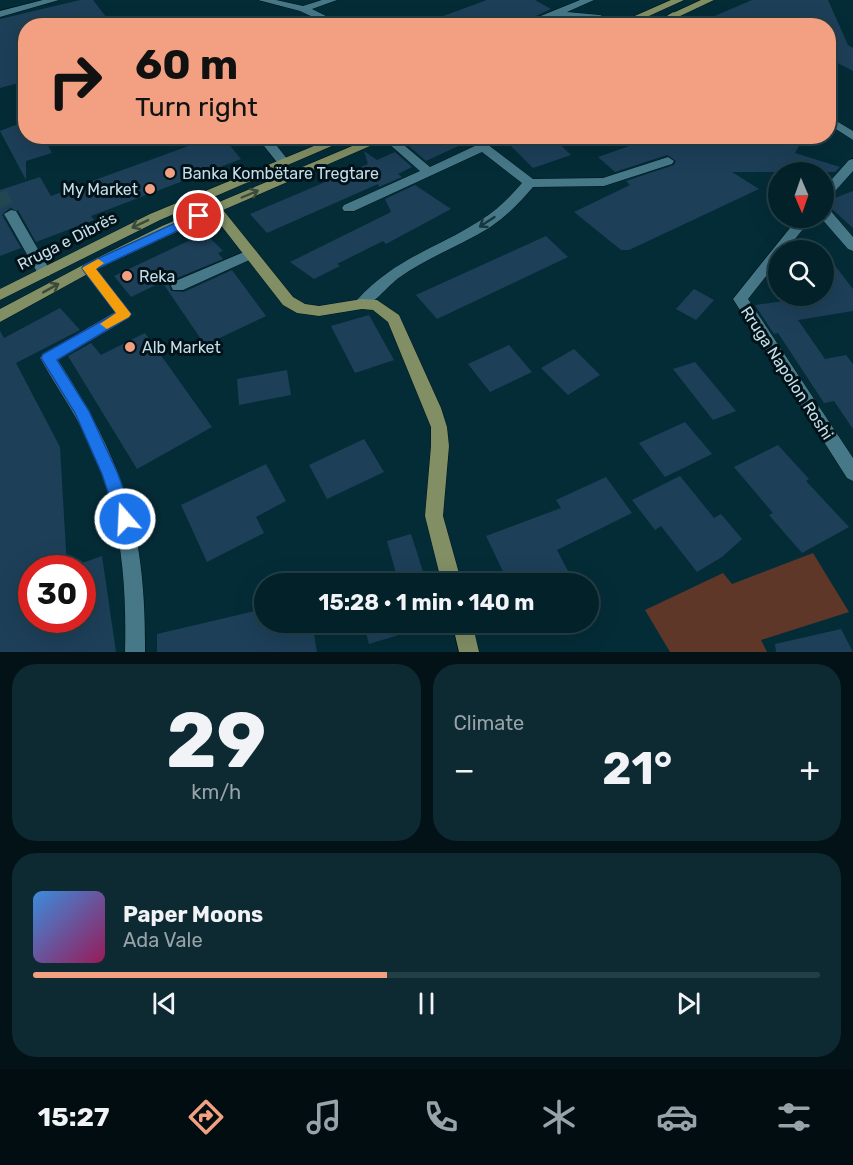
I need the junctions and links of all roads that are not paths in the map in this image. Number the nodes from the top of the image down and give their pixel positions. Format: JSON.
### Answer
{"nodes":[{"id":1,"x":54,"y":0,"type":"edge"},
{"id":2,"x":263,"y":0,"type":"edge"},
{"id":3,"x":332,"y":0,"type":"edge"},
{"id":4,"x":589,"y":0,"type":"edge"},
{"id":5,"x":679,"y":0,"type":"edge"},
{"id":6,"x":709,"y":0,"type":"edge"},
{"id":7,"x":276,"y":1,"type":"edge"},
{"id":8,"x":303,"y":9,"type":"junction"},
{"id":9,"x":554,"y":13,"type":"junction"},
{"id":10,"x":0,"y":14,"type":"edge"},
{"id":11,"x":673,"y":15,"type":"junction"},
{"id":12,"x":323,"y":18,"type":"edge"},
{"id":13,"x":541,"y":18,"type":"edge"},
{"id":14,"x":600,"y":18,"type":"edge"},
{"id":15,"x":636,"y":18,"type":"edge"},
{"id":16,"x":667,"y":18,"type":"edge"},
{"id":17,"x":678,"y":18,"type":"edge"},
{"id":18,"x":836,"y":124,"type":"edge"},
{"id":19,"x":853,"y":136,"type":"edge"},
{"id":20,"x":269,"y":144,"type":"edge"},
{"id":21,"x":330,"y":144,"type":"edge"},
{"id":22,"x":369,"y":144,"type":"edge"},
{"id":23,"x":395,"y":144,"type":"edge"},
{"id":24,"x":668,"y":161,"type":"dead end"},
{"id":25,"x":284,"y":163,"type":"junction"},
{"id":26,"x":853,"y":163,"type":"edge"},
{"id":27,"x":429,"y":172,"type":"junction"},
{"id":28,"x":530,"y":183,"type":"junction"},
{"id":29,"x":834,"y":184,"type":"edge"},
{"id":30,"x":349,"y":208,"type":"dead end"},
{"id":31,"x":215,"y":209,"type":"junction"},
{"id":32,"x":11,"y":214,"type":"tunnel mouth"},
{"id":33,"x":834,"y":224,"type":"edge"},
{"id":34,"x":797,"y":228,"type":"edge"},
{"id":35,"x":853,"y":246,"type":"edge"},
{"id":36,"x":251,"y":254,"type":"junction"},
{"id":37,"x":88,"y":268,"type":"junction"},
{"id":38,"x":44,"y":272,"type":"junction"},
{"id":39,"x":178,"y":286,"type":"dead end"},
{"id":40,"x":0,"y":295,"type":"edge"},
{"id":41,"x":362,"y":304,"type":"junction"},
{"id":42,"x":0,"y":316,"type":"edge"},
{"id":43,"x":853,"y":473,"type":"edge"},
{"id":44,"x":449,"y":573,"type":"edge"},
{"id":45,"x":465,"y":633,"type":"edge"},
{"id":46,"x":135,"y":652,"type":"edge"},
{"id":47,"x":469,"y":652,"type":"edge"}],
"edges":[{"from":1,"to":10,"type":"street"},
{"from":2,"to":7,"type":"street"},
{"from":3,"to":8,"type":"street"},
{"from":4,"to":9,"type":"street"},
{"from":5,"to":15,"type":"main road"},
{"from":6,"to":11,"type":"main road"},
{"from":7,"to":8,"type":"street"},
{"from":8,"to":12,"type":"street"},
{"from":9,"to":13,"type":"street"},
{"from":9,"to":14,"type":"street"},
{"from":11,"to":16,"type":"main road"},
{"from":11,"to":17,"type":"street"},
{"from":18,"to":19,"type":"street"},
{"from":20,"to":25,"type":"street"},
{"from":21,"to":25,"type":"main road","name":"Rruga e Dibrës"},
{"from":31,"to":22,"type":"main road","name":"Rruga e Dibrës","one_way":true},
{"from":23,"to":27,"type":"street","name":"Rruga e Dibrës"},
{"from":24,"to":28,"type":"street"},
{"from":25,"to":38,"type":"main road","name":"Rruga e Dibrës","one_way":true},
{"from":26,"to":29,"type":"street"},
{"from":27,"to":28,"type":"street"},
{"from":27,"to":30,"type":"street"},
{"from":28,"to":41,"type":"street","one_way":true},
{"from":31,"to":36,"type":"main road"},
{"from":31,"to":37,"type":"main road","name":"Rruga e Dibrës"},
{"from":32,"to":38,"type":"street"},
{"from":33,"to":35,"type":"street"},
{"from":34,"to":43,"type":"street","name":"Rruga Napolon Roshi"},
{"from":36,"to":39,"type":"street"},
{"from":36,"to":41,"type":"main road"},
{"from":42,"to":37,"type":"main road","name":"Rruga e Dibrës","one_way":true},
{"from":37,"to":46,"type":"street"},
{"from":38,"to":40,"type":"main road","name":"Rruga e Dibrës"},
{"from":41,"to":44,"type":"main road"},
{"from":45,"to":47,"type":"main road"}]}
